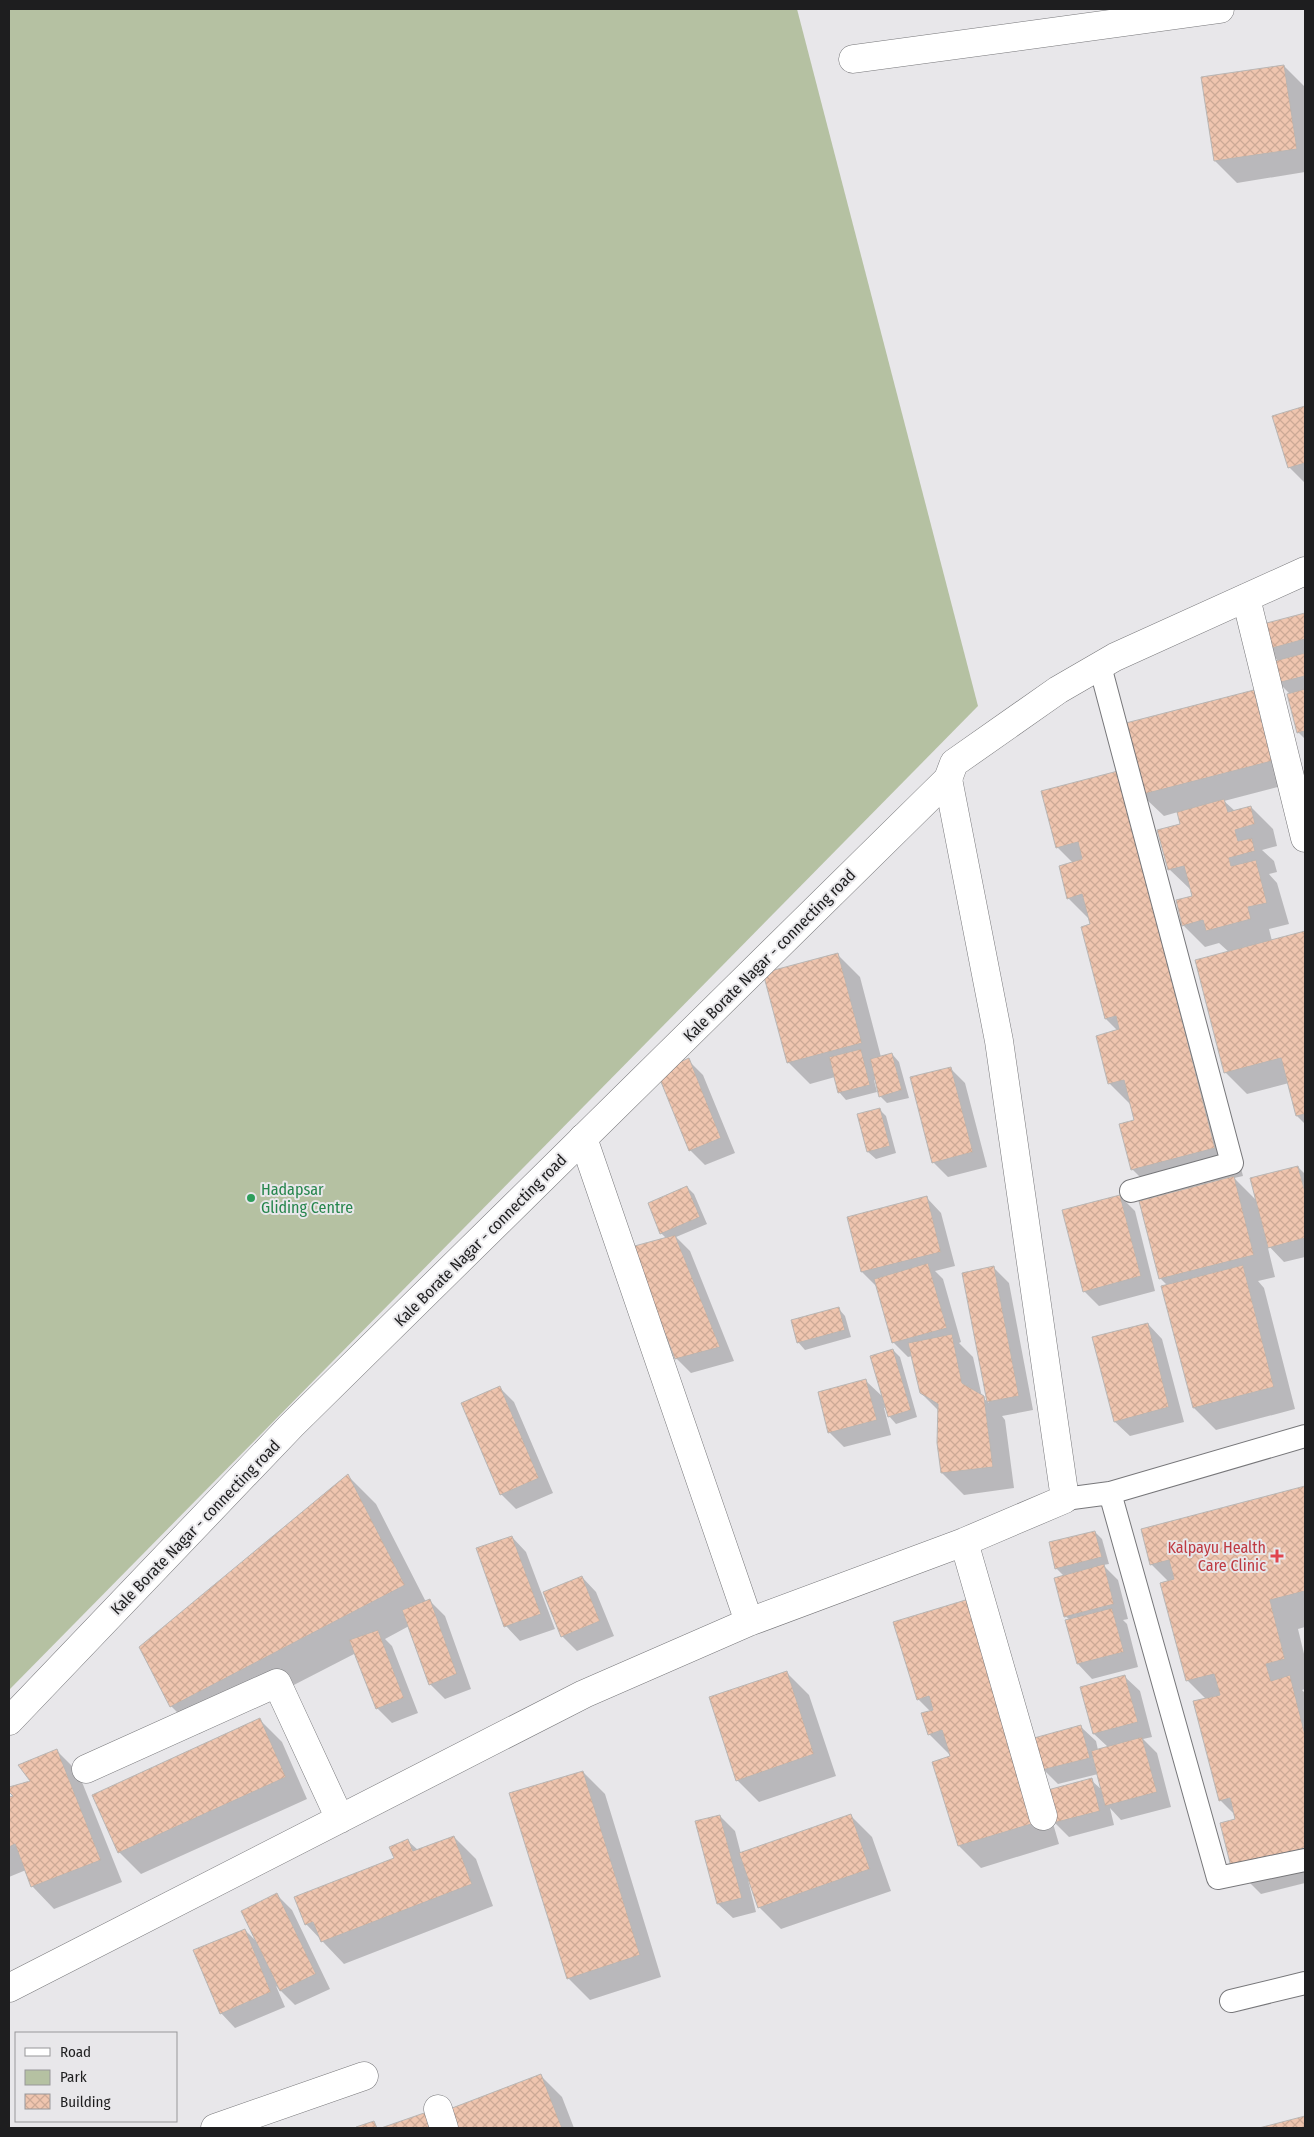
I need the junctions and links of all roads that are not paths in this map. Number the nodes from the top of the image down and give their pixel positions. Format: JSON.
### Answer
{"nodes":[{"id":1,"x":1220,"y":9,"type":"edge"},
{"id":2,"x":853,"y":59,"type":"dead end"},
{"id":3,"x":1305,"y":571,"type":"edge"},
{"id":4,"x":1246,"y":598,"type":"junction"},
{"id":5,"x":1100,"y":666,"type":"junction"},
{"id":6,"x":951,"y":771,"type":"junction"},
{"id":7,"x":1305,"y":838,"type":"edge"},
{"id":8,"x":583,"y":1138,"type":"junction"},
{"id":9,"x":1131,"y":1191,"type":"dead end"},
{"id":10,"x":1305,"y":1436,"type":"edge"},
{"id":11,"x":1110,"y":1493,"type":"junction"},
{"id":12,"x":1065,"y":1499,"type":"junction"},
{"id":13,"x":964,"y":1542,"type":"junction"},
{"id":14,"x":749,"y":1622,"type":"junction"},
{"id":15,"x":9,"y":1720,"type":"edge"},
{"id":16,"x":86,"y":1770,"type":"dead end"},
{"id":17,"x":1043,"y":1816,"type":"dead end"},
{"id":18,"x":340,"y":1819,"type":"junction"},
{"id":19,"x":1305,"y":1860,"type":"edge"},
{"id":20,"x":1305,"y":1983,"type":"edge"},
{"id":21,"x":9,"y":1988,"type":"edge"},
{"id":22,"x":1230,"y":2001,"type":"dead end"},
{"id":23,"x":364,"y":2076,"type":"dead end"},
{"id":24,"x":215,"y":2128,"type":"edge"}],
"edges":[{"from":1,"to":2,"type":"street"},
{"from":3,"to":4,"type":"street","name":"Kale Borate Nagar - connecting road"},
{"from":4,"to":5,"type":"street","name":"Kale Borate Nagar - connecting road"},
{"from":4,"to":7,"type":"street"},
{"from":5,"to":6,"type":"street","name":"Kale Borate Nagar - connecting road"},
{"from":5,"to":9,"type":"lane"},
{"from":6,"to":8,"type":"street","name":"Kale Borate Nagar - connecting road"},
{"from":6,"to":12,"type":"street"},
{"from":8,"to":14,"type":"street"},
{"from":8,"to":15,"type":"street","name":"Kale Borate Nagar - connecting road"},
{"from":10,"to":11,"type":"lane"},
{"from":11,"to":12,"type":"lane"},
{"from":11,"to":19,"type":"lane"},
{"from":12,"to":13,"type":"street"},
{"from":13,"to":14,"type":"street"},
{"from":13,"to":17,"type":"street"},
{"from":14,"to":18,"type":"street"},
{"from":16,"to":18,"type":"street"},
{"from":18,"to":21,"type":"street"},
{"from":20,"to":22,"type":"lane"},
{"from":23,"to":24,"type":"street"}]}
